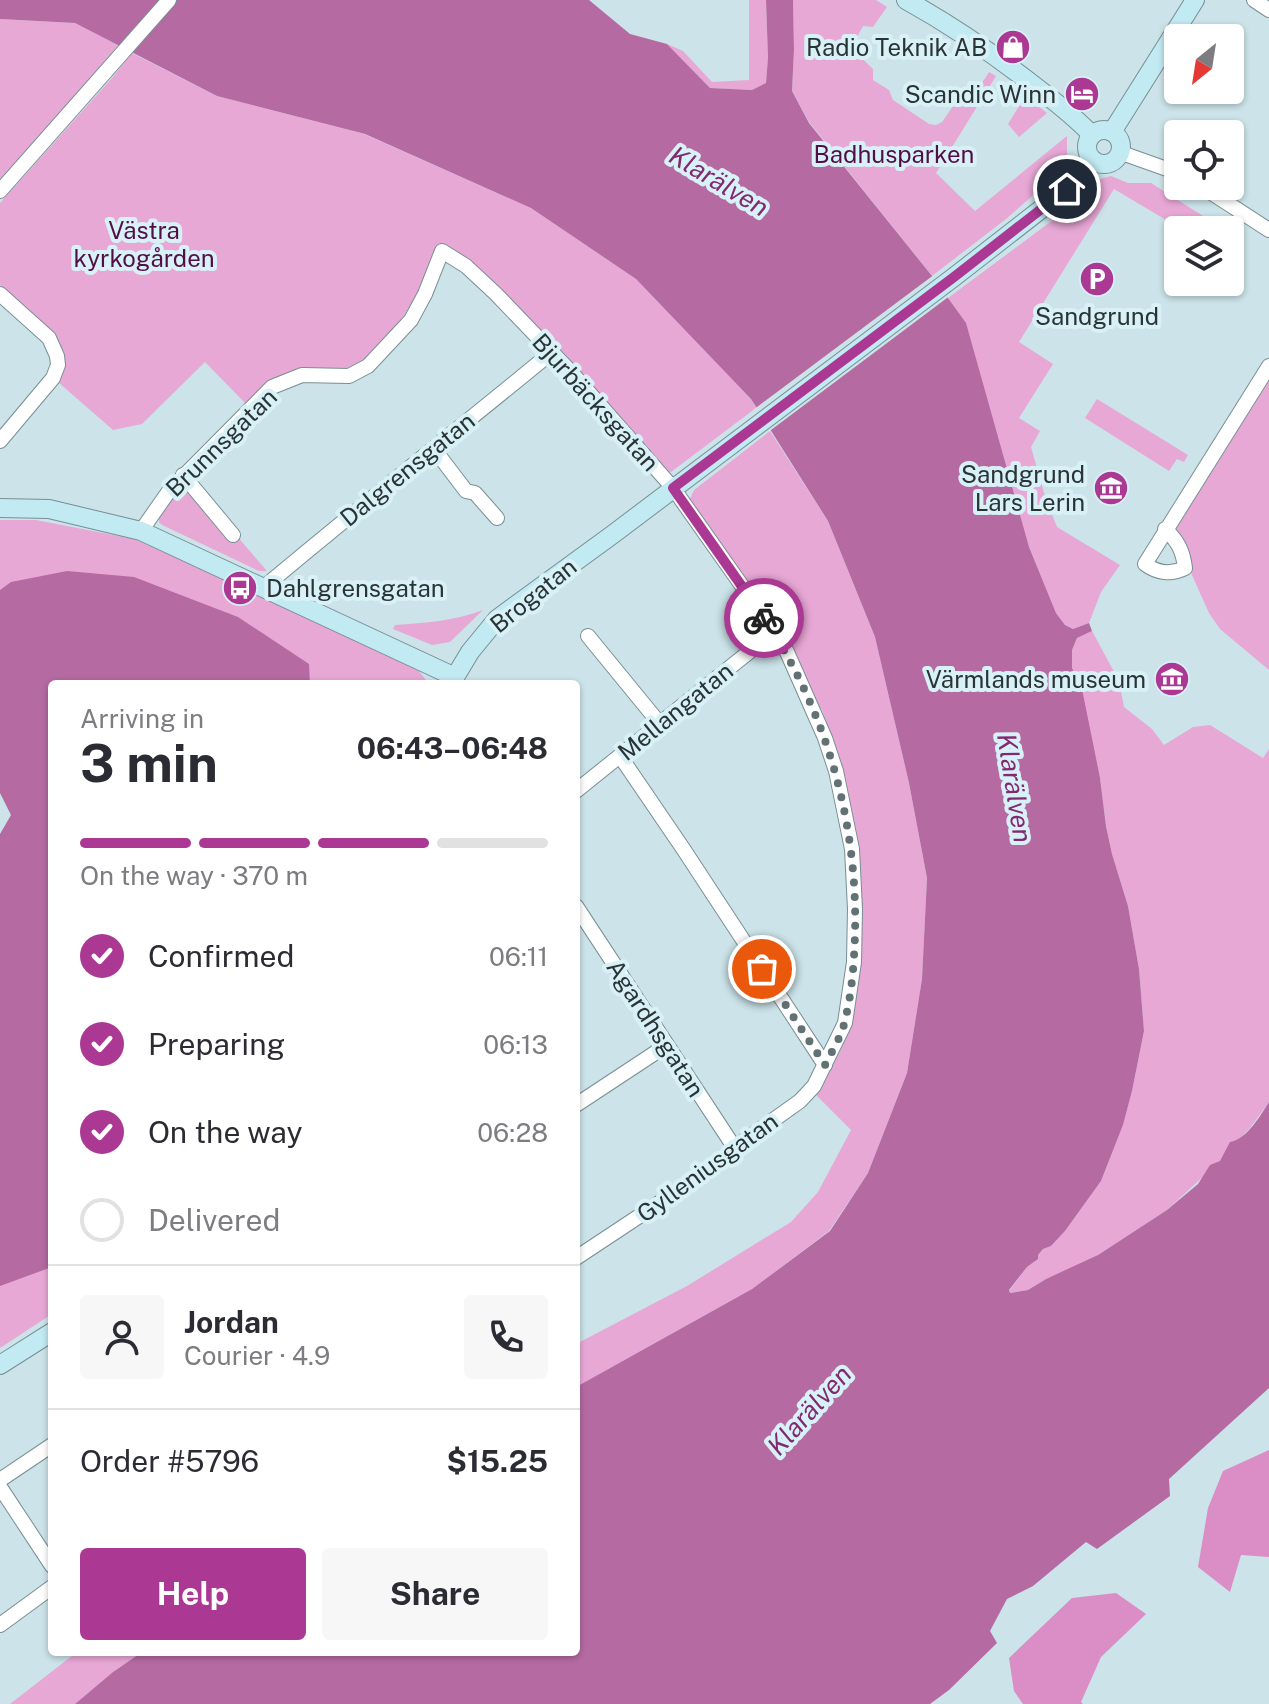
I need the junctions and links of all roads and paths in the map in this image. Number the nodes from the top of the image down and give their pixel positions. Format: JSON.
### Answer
{"nodes":[{"id":1,"x":169,"y":0,"type":"edge"},
{"id":2,"x":906,"y":0,"type":"edge"},
{"id":3,"x":1195,"y":0,"type":"edge"},
{"id":4,"x":1254,"y":0,"type":"edge"},
{"id":5,"x":933,"y":6,"type":"edge"},
{"id":6,"x":1269,"y":10,"type":"edge"},
{"id":7,"x":1112,"y":132,"type":"junction"},
{"id":8,"x":1092,"y":135,"type":"junction"},
{"id":9,"x":1119,"y":152,"type":"junction"},
{"id":10,"x":1093,"y":160,"type":"junction"},
{"id":11,"x":1164,"y":168,"type":"edge"},
{"id":12,"x":0,"y":191,"type":"edge"},
{"id":13,"x":1223,"y":200,"type":"edge"},
{"id":14,"x":1269,"y":230,"type":"edge"},
{"id":15,"x":442,"y":251,"type":"joint"},
{"id":16,"x":0,"y":294,"type":"edge"},
{"id":17,"x":552,"y":352,"type":"junction"},
{"id":18,"x":1269,"y":366,"type":"edge"},
{"id":19,"x":0,"y":441,"type":"edge"},
{"id":20,"x":434,"y":449,"type":"junction"},
{"id":21,"x":183,"y":475,"type":"junction"},
{"id":22,"x":673,"y":488,"type":"junction"},
{"id":23,"x":0,"y":508,"type":"edge"},
{"id":24,"x":497,"y":518,"type":"dead end"},
{"id":25,"x":1165,"y":529,"type":"dead end"},
{"id":26,"x":141,"y":531,"type":"junction"},
{"id":27,"x":233,"y":535,"type":"dead end"},
{"id":28,"x":263,"y":588,"type":"junction"},
{"id":29,"x":774,"y":632,"type":"junction"},
{"id":30,"x":588,"y":636,"type":"dead end"},
{"id":31,"x":452,"y":680,"type":"edge"},
{"id":32,"x":455,"y":680,"type":"edge"},
{"id":33,"x":660,"y":724,"type":"junction"},
{"id":34,"x":620,"y":756,"type":"junction"},
{"id":35,"x":580,"y":788,"type":"edge"},
{"id":36,"x":580,"y":912,"type":"edge"},
{"id":37,"x":667,"y":1045,"type":"junction"},
{"id":38,"x":825,"y":1065,"type":"junction"},
{"id":39,"x":580,"y":1102,"type":"edge"},
{"id":40,"x":736,"y":1150,"type":"junction"},
{"id":41,"x":580,"y":1255,"type":"edge"},
{"id":42,"x":48,"y":1335,"type":"edge"},
{"id":43,"x":0,"y":1365,"type":"edge"},
{"id":44,"x":48,"y":1448,"type":"edge"},
{"id":45,"x":0,"y":1480,"type":"edge"},
{"id":46,"x":0,"y":1487,"type":"edge"},
{"id":47,"x":48,"y":1560,"type":"edge"},
{"id":48,"x":48,"y":1590,"type":"edge"},
{"id":49,"x":0,"y":1625,"type":"edge"}],
"edges":[{"from":1,"to":12,"type":"street"},
{"from":2,"to":5,"type":"street"},
{"from":3,"to":7,"type":"street"},
{"from":4,"to":6,"type":"street"},
{"from":5,"to":8,"type":"street"},
{"from":7,"to":8,"type":"street"},
{"from":7,"to":9,"type":"street"},
{"from":8,"to":10,"type":"street"},
{"from":9,"to":10,"type":"street"},
{"from":9,"to":11,"type":"street"},
{"from":10,"to":22,"type":"street","name":"Brogatan"},
{"from":13,"to":14,"type":"street"},
{"from":15,"to":17,"type":"street","name":"Bjurbäcksgatan"},
{"from":15,"to":21,"type":"street","name":"Brunnsgatan"},
{"from":16,"to":19,"type":"street"},
{"from":17,"to":20,"type":"street","name":"Dalgrensgatan"},
{"from":17,"to":22,"type":"street","name":"Bjurbäcksgatan"},
{"from":18,"to":25,"type":"street"},
{"from":20,"to":24,"type":"street"},
{"from":20,"to":28,"type":"street","name":"Dalgrensgatan"},
{"from":21,"to":26,"type":"street","name":"Brunnsgatan"},
{"from":21,"to":27,"type":"street"},
{"from":22,"to":29,"type":"street","name":"Bjurbäcksgatan"},
{"from":22,"to":32,"type":"street","name":"Brogatan"},
{"from":23,"to":26,"type":"street","name":"Brogatan"},
{"from":26,"to":28,"type":"street","name":"Brogatan"},
{"from":28,"to":31,"type":"street","name":"Brogatan"},
{"from":29,"to":33,"type":"street","name":"Mellangatan"},
{"from":29,"to":38,"type":"street","name":"Bjurbäcksgatan"},
{"from":30,"to":33,"type":"street"},
{"from":33,"to":34,"type":"street","name":"Mellangatan"},
{"from":34,"to":35,"type":"street","name":"Mellangatan"},
{"from":34,"to":38,"type":"street"},
{"from":36,"to":37,"type":"street","name":"Agardhsgatan"},
{"from":37,"to":39,"type":"street"},
{"from":37,"to":40,"type":"street","name":"Agardhsgatan"},
{"from":38,"to":40,"type":"street","name":"Gylleniusgatan"},
{"from":40,"to":41,"type":"street","name":"Gylleniusgatan"},
{"from":42,"to":43,"type":"street"},
{"from":44,"to":45,"type":"street"},
{"from":46,"to":47,"type":"street"},
{"from":48,"to":49,"type":"street"}]}
